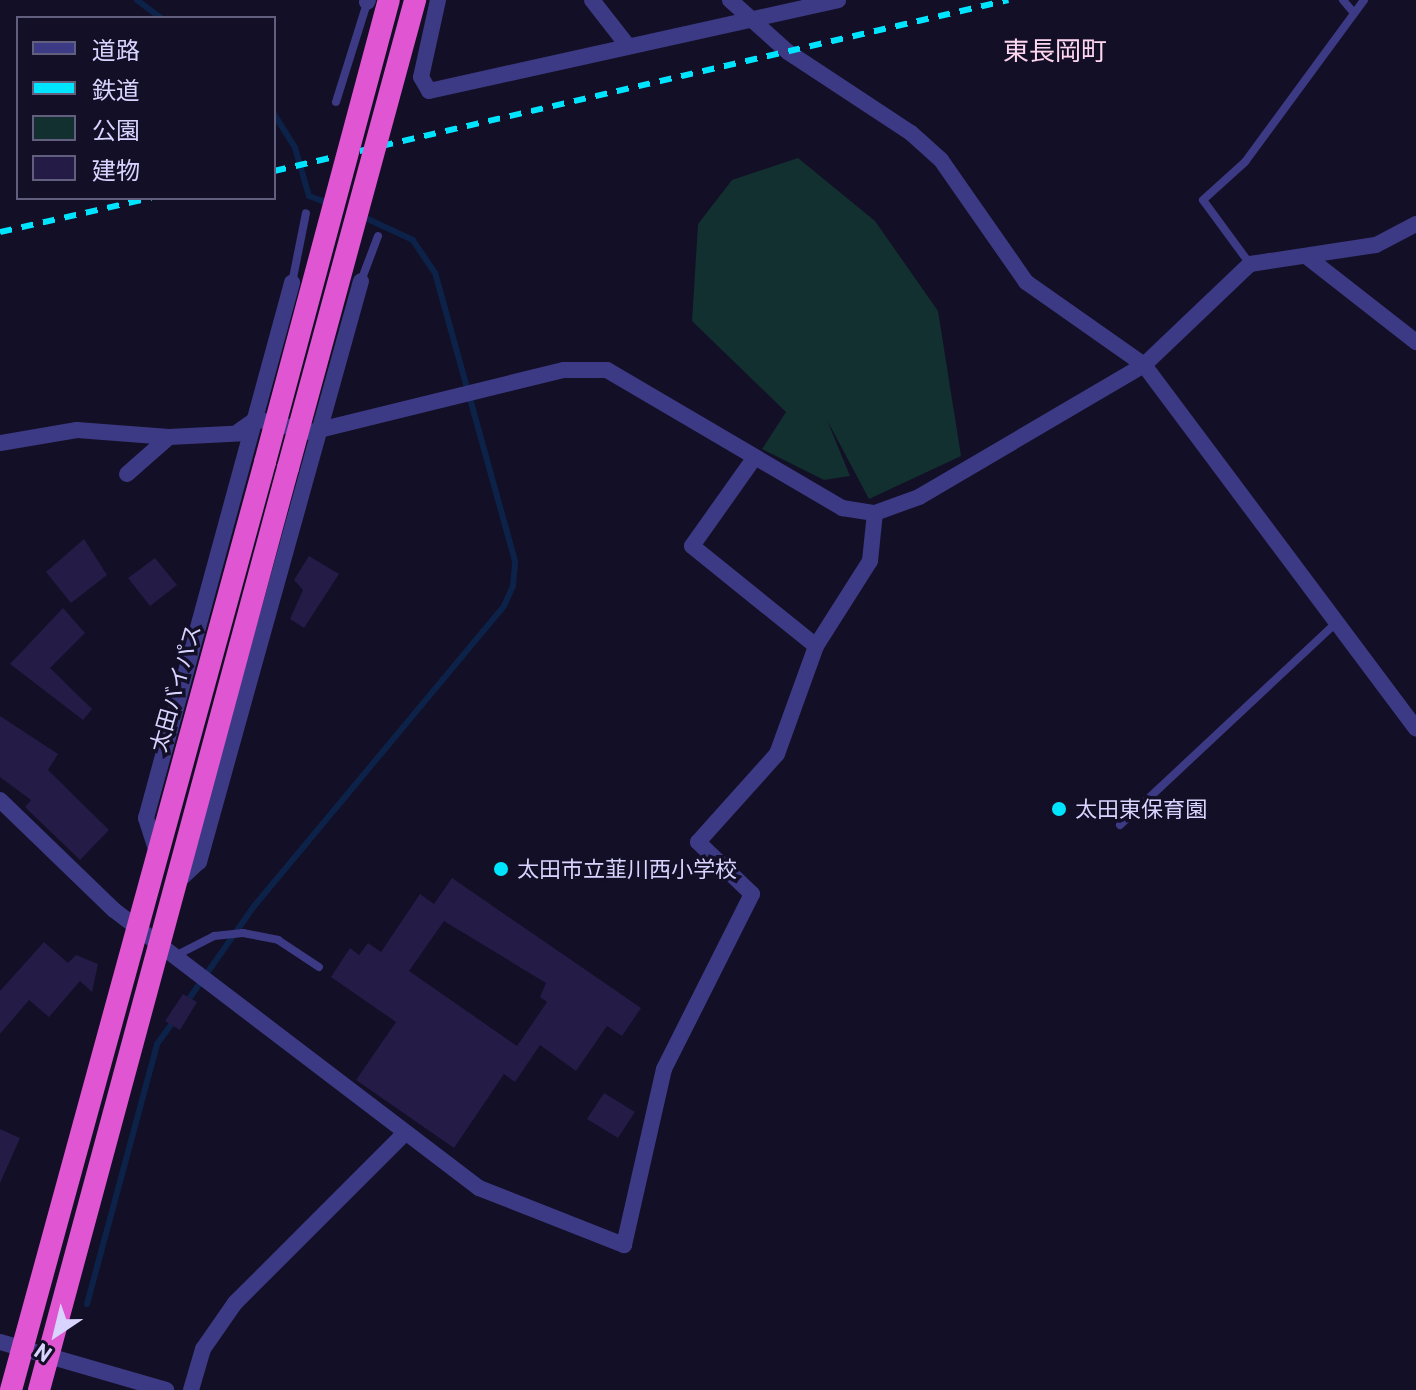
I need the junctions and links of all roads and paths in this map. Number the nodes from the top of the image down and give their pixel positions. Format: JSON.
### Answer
{"nodes":[{"id":1,"x":415,"y":0,"type":"edge"},
{"id":2,"x":438,"y":0,"type":"edge"},
{"id":3,"x":592,"y":0,"type":"edge"},
{"id":4,"x":730,"y":0,"type":"edge"},
{"id":5,"x":838,"y":0,"type":"edge"},
{"id":6,"x":1343,"y":0,"type":"edge"},
{"id":7,"x":1364,"y":0,"type":"edge"},
{"id":8,"x":375,"y":1,"type":"edge"},
{"id":9,"x":806,"y":3,"type":"edge"},
{"id":10,"x":1353,"y":12,"type":"junction"},
{"id":11,"x":746,"y":19,"type":"junction"},
{"id":12,"x":628,"y":46,"type":"junction"},
{"id":13,"x":336,"y":102,"type":"dead end"},
{"id":14,"x":306,"y":213,"type":"dead end"},
{"id":15,"x":1416,"y":224,"type":"edge"},
{"id":16,"x":378,"y":236,"type":"dead end"},
{"id":17,"x":1306,"y":256,"type":"junction"},
{"id":18,"x":1250,"y":264,"type":"junction"},
{"id":19,"x":361,"y":281,"type":"joint"},
{"id":20,"x":292,"y":283,"type":"joint"},
{"id":21,"x":1416,"y":342,"type":"edge"},
{"id":22,"x":1144,"y":365,"type":"junction"},
{"id":23,"x":249,"y":428,"type":"junction"},
{"id":24,"x":319,"y":430,"type":"junction"},
{"id":25,"x":169,"y":437,"type":"junction"},
{"id":26,"x":1,"y":441,"type":"edge"},
{"id":27,"x":755,"y":457,"type":"junction"},
{"id":28,"x":127,"y":474,"type":"dead end"},
{"id":29,"x":875,"y":513,"type":"junction"},
{"id":30,"x":1337,"y":621,"type":"junction"},
{"id":31,"x":816,"y":646,"type":"junction"},
{"id":32,"x":1416,"y":729,"type":"edge"},
{"id":33,"x":0,"y":800,"type":"edge"},
{"id":34,"x":1120,"y":825,"type":"dead end"},
{"id":35,"x":157,"y":852,"type":"junction"},
{"id":36,"x":175,"y":884,"type":"junction"},
{"id":37,"x":136,"y":927,"type":"junction"},
{"id":38,"x":166,"y":950,"type":"junction"},
{"id":39,"x":319,"y":967,"type":"dead end"},
{"id":40,"x":404,"y":1134,"type":"junction"},
{"id":41,"x":0,"y":1342,"type":"edge"},
{"id":42,"x":22,"y":1349,"type":"junction"},
{"id":43,"x":48,"y":1358,"type":"junction"},
{"id":44,"x":11,"y":1390,"type":"edge"},
{"id":45,"x":39,"y":1390,"type":"edge"},
{"id":46,"x":166,"y":1390,"type":"edge"},
{"id":47,"x":191,"y":1390,"type":"edge"}],
"edges":[{"from":1,"to":36,"type":"highway","bridge":true},
{"from":2,"to":12,"type":"street"},
{"from":3,"to":12,"type":"street"},
{"from":4,"to":11,"type":"street"},
{"from":5,"to":9,"type":"street"},
{"from":6,"to":10,"type":"lane"},
{"from":7,"to":10,"type":"lane"},
{"from":8,"to":13,"type":"lane"},
{"from":8,"to":35,"type":"highway","name":"太田バイパス","bridge":true},
{"from":9,"to":11,"type":"street"},
{"from":10,"to":18,"type":"lane"},
{"from":11,"to":12,"type":"street"},
{"from":11,"to":22,"type":"street"},
{"from":14,"to":20,"type":"lane"},
{"from":15,"to":17,"type":"street"},
{"from":16,"to":19,"type":"lane"},
{"from":17,"to":18,"type":"street"},
{"from":17,"to":21,"type":"street"},
{"from":18,"to":22,"type":"street"},
{"from":19,"to":24,"type":"street"},
{"from":20,"to":23,"type":"street"},
{"from":22,"to":29,"type":"street"},
{"from":22,"to":30,"type":"street"},
{"from":23,"to":24,"type":"street"},
{"from":23,"to":25,"type":"street"},
{"from":23,"to":35,"type":"street"},
{"from":24,"to":27,"type":"street"},
{"from":24,"to":36,"type":"street"},
{"from":25,"to":26,"type":"street"},
{"from":25,"to":28,"type":"street"},
{"from":27,"to":29,"type":"street"},
{"from":27,"to":31,"type":"street"},
{"from":29,"to":31,"type":"street"},
{"from":30,"to":32,"type":"street"},
{"from":30,"to":34,"type":"lane"},
{"from":31,"to":40,"type":"street"},
{"from":33,"to":37,"type":"street"},
{"from":35,"to":37,"type":"highway","name":"太田バイパス"},
{"from":36,"to":38,"type":"highway"},
{"from":37,"to":38,"type":"street"},
{"from":37,"to":42,"type":"highway","name":"太田バイパス"},
{"from":38,"to":39,"type":"lane"},
{"from":38,"to":40,"type":"street"},
{"from":38,"to":43,"type":"highway"},
{"from":40,"to":47,"type":"street"},
{"from":41,"to":42,"type":"street"},
{"from":42,"to":43,"type":"street"},
{"from":42,"to":44,"type":"highway","name":"太田バイパス"},
{"from":43,"to":45,"type":"highway"},
{"from":43,"to":46,"type":"street"}]}
